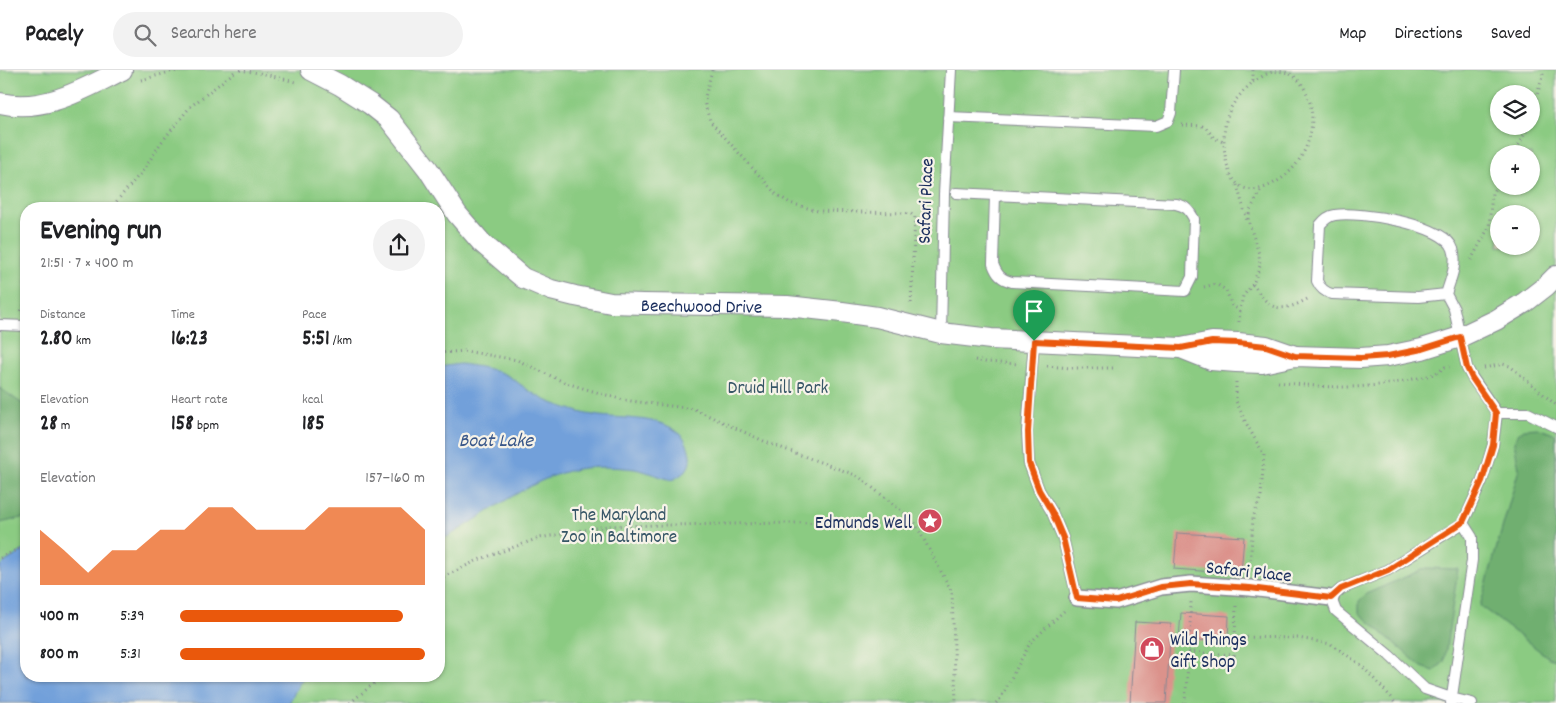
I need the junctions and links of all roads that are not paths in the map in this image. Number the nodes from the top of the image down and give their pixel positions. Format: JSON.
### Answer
{"nodes":[{"id":1,"x":122,"y":70,"type":"edge"},
{"id":2,"x":951,"y":70,"type":"edge"},
{"id":3,"x":1174,"y":70,"type":"edge"},
{"id":4,"x":306,"y":77,"type":"edge"},
{"id":5,"x":0,"y":103,"type":"edge"},
{"id":6,"x":948,"y":117,"type":"junction"},
{"id":7,"x":956,"y":193,"type":"dead end"},
{"id":8,"x":995,"y":195,"type":"junction"},
{"id":9,"x":1556,"y":276,"type":"edge"},
{"id":10,"x":1446,"y":294,"type":"junction"},
{"id":11,"x":0,"y":325,"type":"edge"},
{"id":12,"x":20,"y":326,"type":"edge"},
{"id":13,"x":941,"y":333,"type":"junction"},
{"id":14,"x":1460,"y":337,"type":"junction"},
{"id":15,"x":1034,"y":341,"type":"junction"},
{"id":16,"x":1496,"y":413,"type":"junction"},
{"id":17,"x":1556,"y":427,"type":"edge"},
{"id":18,"x":1463,"y":522,"type":"junction"},
{"id":19,"x":1077,"y":598,"type":"joint"},
{"id":20,"x":1331,"y":598,"type":"junction"},
{"id":21,"x":1451,"y":700,"type":"edge"},
{"id":22,"x":1472,"y":703,"type":"edge"}],
"edges":[{"from":1,"to":5,"type":"street"},
{"from":2,"to":6,"type":"lane","name":"Safari Place"},
{"from":3,"to":6,"type":"lane"},
{"from":4,"to":13,"type":"street","name":"Beechwood Drive"},
{"from":6,"to":13,"type":"lane","name":"Safari Place"},
{"from":7,"to":8,"type":"lane"},
{"from":8,"to":8,"type":"lane"},
{"from":9,"to":14,"type":"street","name":"Beechwood Drive"},
{"from":10,"to":10,"type":"lane"},
{"from":10,"to":14,"type":"lane"},
{"from":11,"to":12,"type":"lane"},
{"from":13,"to":15,"type":"street","name":"Beechwood Drive"},
{"from":14,"to":15,"type":"street","name":"Beechwood Drive"},
{"from":14,"to":16,"type":"lane"},
{"from":15,"to":19,"type":"lane"},
{"from":16,"to":17,"type":"lane"},
{"from":16,"to":18,"type":"lane"},
{"from":18,"to":20,"type":"lane"},
{"from":18,"to":21,"type":"lane"},
{"from":19,"to":20,"type":"street","name":"Safari Place"},
{"from":20,"to":21,"type":"lane"},
{"from":21,"to":22,"type":"lane"}]}
